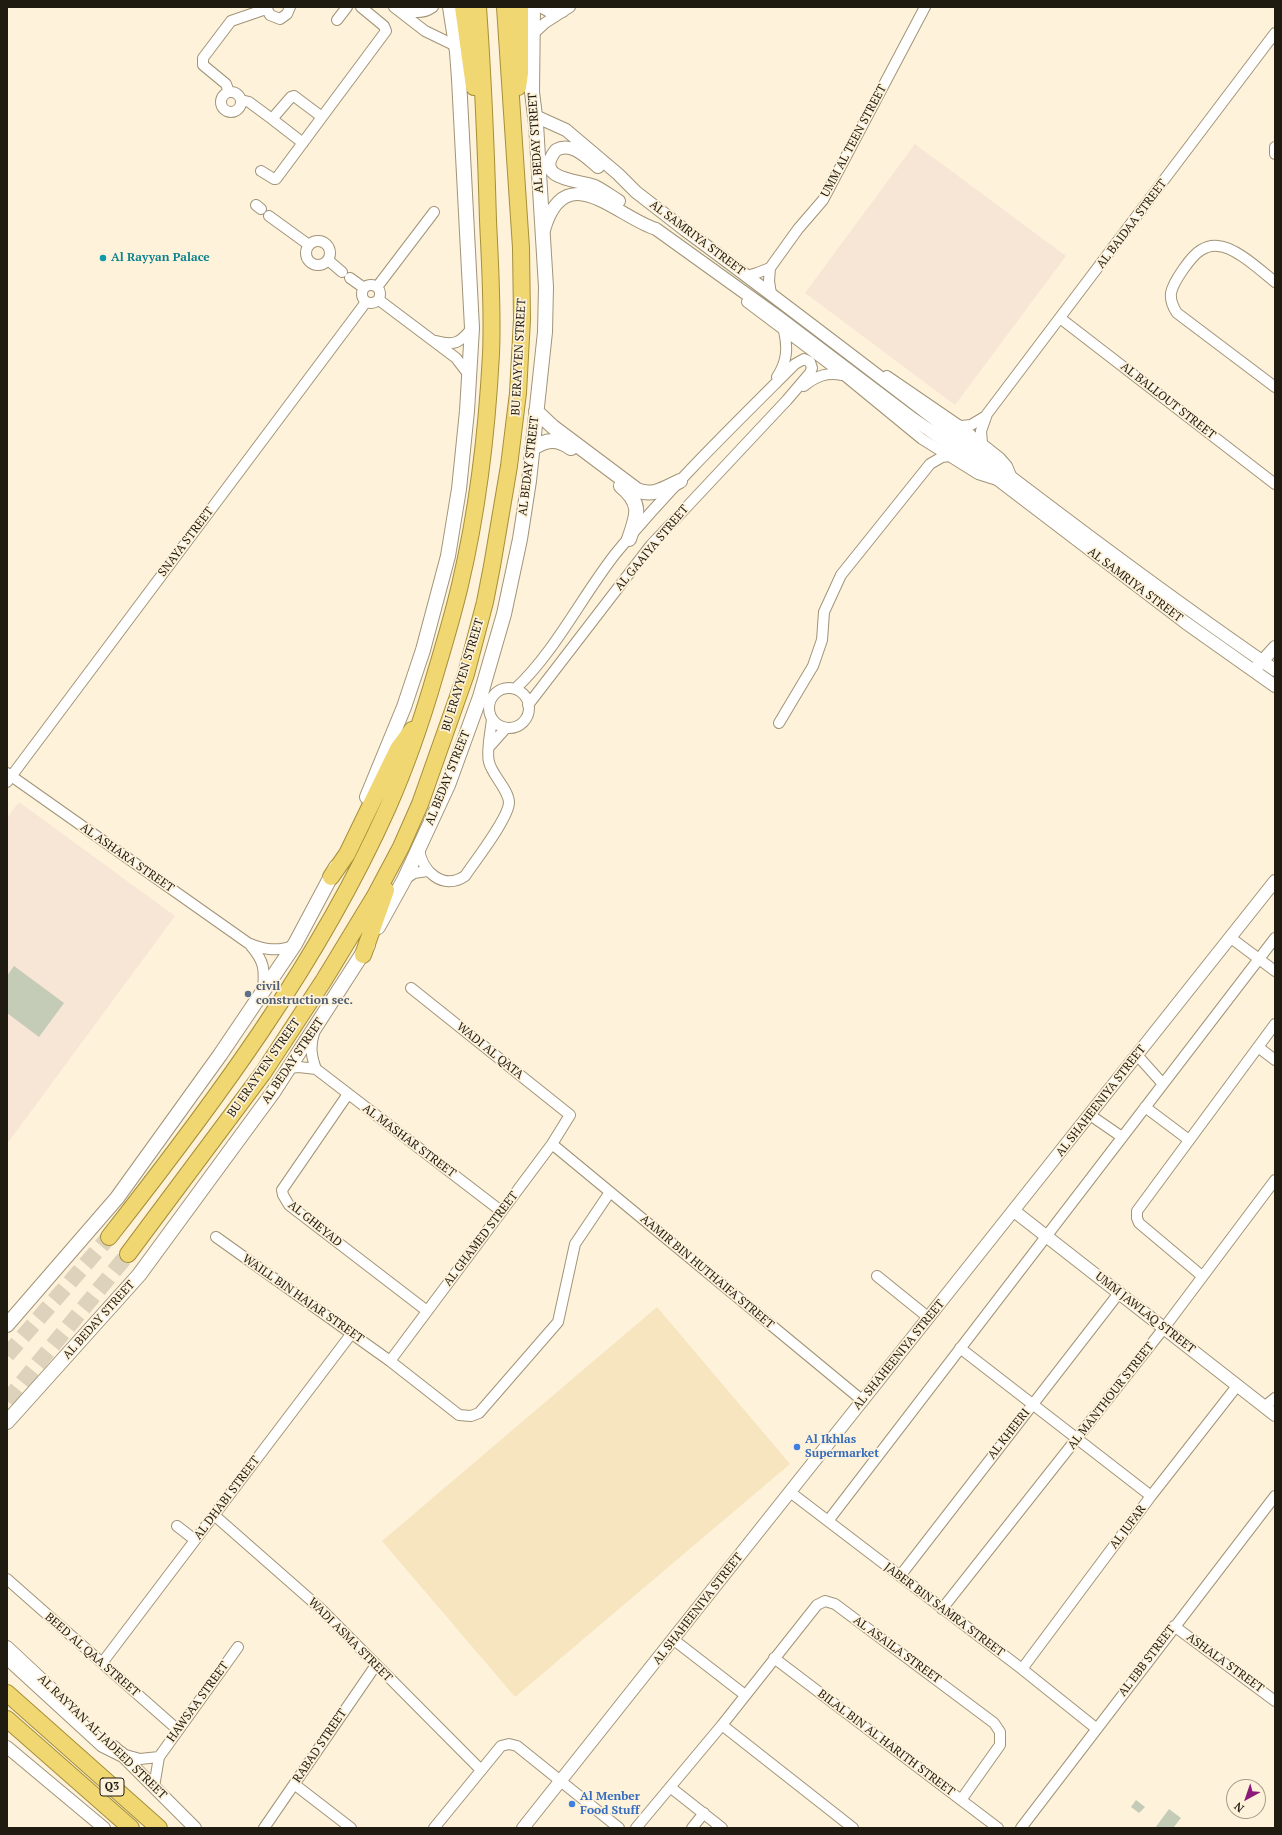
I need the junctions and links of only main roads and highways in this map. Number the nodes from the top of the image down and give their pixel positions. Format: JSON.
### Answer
{"nodes":[{"id":1,"x":450,"y":7,"type":"edge"},
{"id":2,"x":462,"y":7,"type":"edge"},
{"id":3,"x":478,"y":7,"type":"edge"},
{"id":4,"x":505,"y":7,"type":"edge"},
{"id":5,"x":520,"y":7,"type":"edge"},
{"id":6,"x":533,"y":7,"type":"edge"},
{"id":7,"x":512,"y":110,"type":"junction"},
{"id":8,"x":485,"y":124,"type":"junction"},
{"id":9,"x":536,"y":411,"type":"junction"},
{"id":10,"x":532,"y":449,"type":"junction"},
{"id":11,"x":680,"y":481,"type":"road end"},
{"id":12,"x":629,"y":539,"type":"road end"},
{"id":13,"x":421,"y":720,"type":"junction"},
{"id":14,"x":401,"y":847,"type":"junction"},
{"id":15,"x":331,"y":877,"type":"junction"},
{"id":16,"x":363,"y":955,"type":"junction"},
{"id":17,"x":109,"y":1237,"type":"tunnel mouth"},
{"id":18,"x":128,"y":1254,"type":"tunnel mouth"},
{"id":19,"x":8,"y":1325,"type":"edge"},
{"id":20,"x":7,"y":1422,"type":"edge"},
{"id":21,"x":7,"y":1650,"type":"edge"},
{"id":22,"x":7,"y":1693,"type":"edge"},
{"id":23,"x":7,"y":1719,"type":"edge"},
{"id":24,"x":122,"y":1754,"type":"road end"},
{"id":25,"x":132,"y":1828,"type":"edge"},
{"id":26,"x":159,"y":1828,"type":"edge"}],
"edges":[{"from":1,"to":15,"type":"main road"},
{"from":2,"to":8,"type":"highway"},
{"from":3,"to":8,"type":"highway","name":"BU ERAYYEN STREET"},
{"from":4,"to":7,"type":"highway","name":"BU ERAYYEN STREET"},
{"from":5,"to":7,"type":"highway"},
{"from":6,"to":9,"type":"main road","name":"AL BEDAY STREET"},
{"from":7,"to":14,"type":"highway","name":"BU ERAYYEN STREET"},
{"from":8,"to":13,"type":"highway","name":"BU ERAYYEN STREET"},
{"from":9,"to":10,"type":"main road","name":"AL BEDAY STREET"},
{"from":9,"to":11,"type":"main road"},
{"from":10,"to":12,"type":"main road"},
{"from":10,"to":16,"type":"main road","name":"AL BEDAY STREET"},
{"from":13,"to":15,"type":"highway"},
{"from":13,"to":17,"type":"highway","name":"BU ERAYYEN STREET"},
{"from":14,"to":16,"type":"highway"},
{"from":14,"to":18,"type":"highway","name":"BU ERAYYEN STREET"},
{"from":15,"to":19,"type":"main road"},
{"from":16,"to":20,"type":"main road","name":"AL BEDAY STREET"},
{"from":21,"to":24,"type":"main road"},
{"from":22,"to":26,"type":"highway","number":"Q3"},
{"from":23,"to":25,"type":"highway","number":"Q3"}]}
